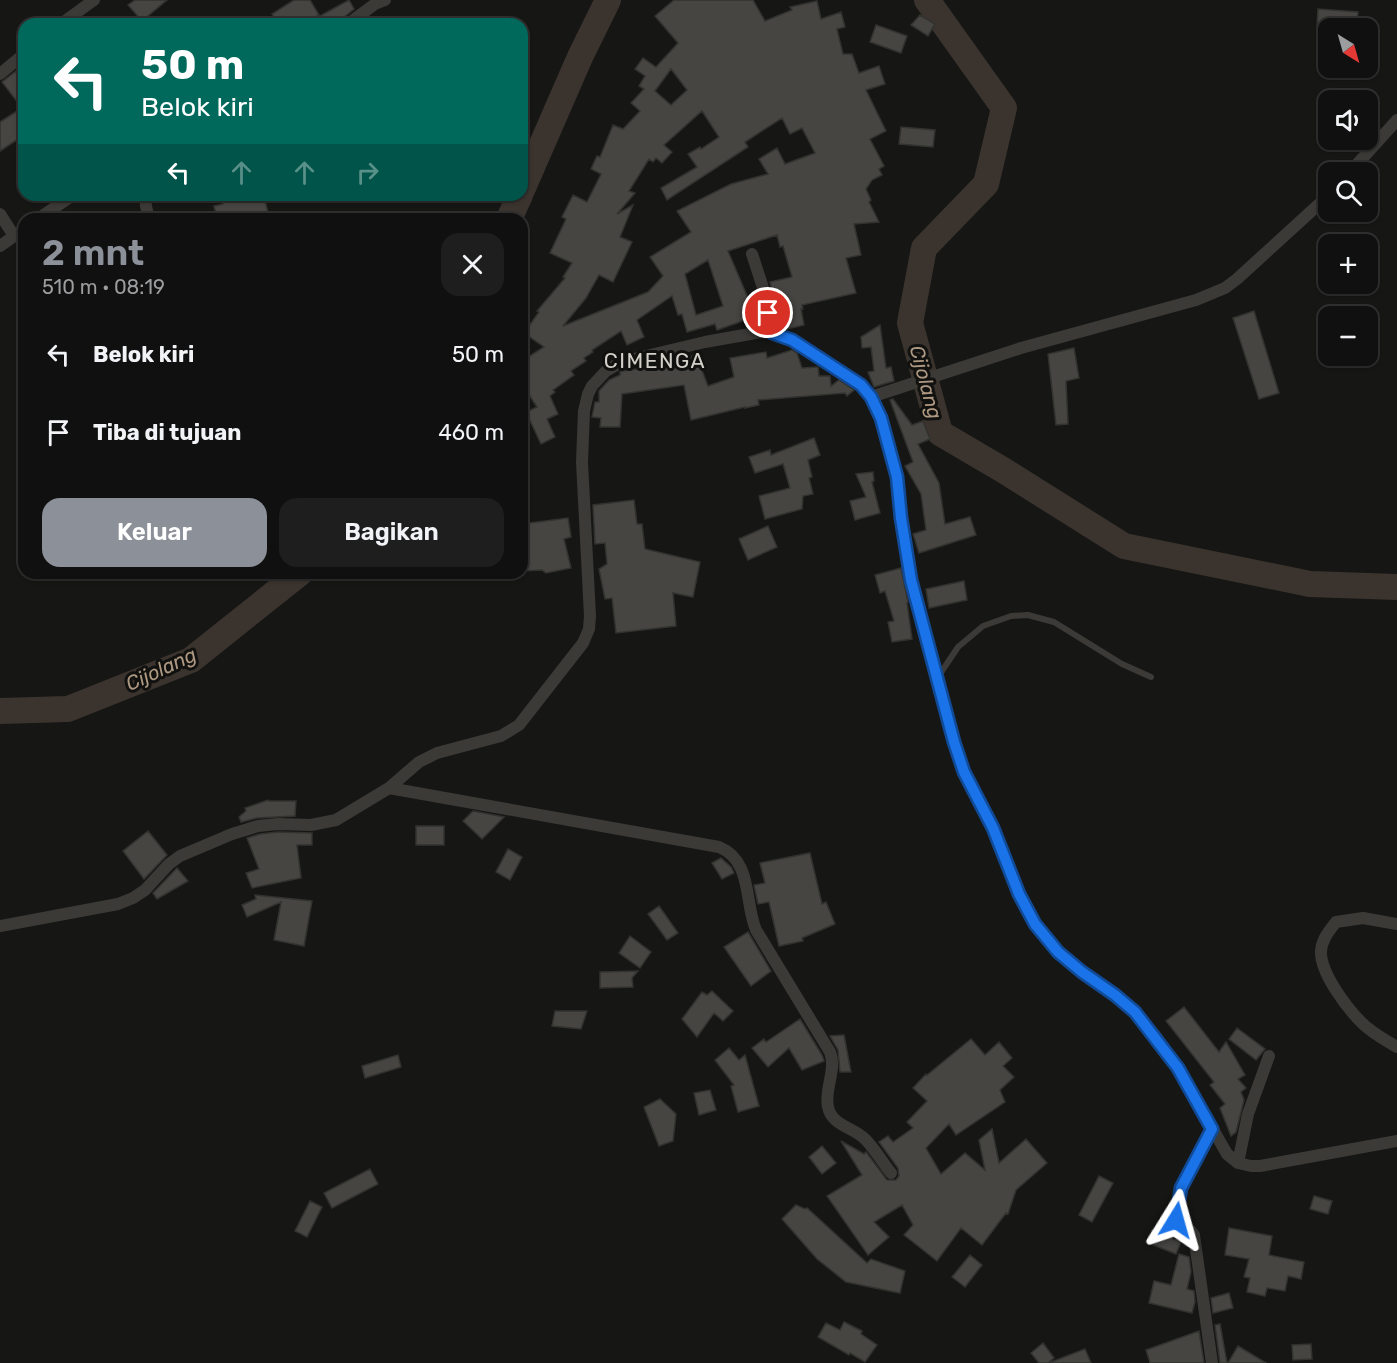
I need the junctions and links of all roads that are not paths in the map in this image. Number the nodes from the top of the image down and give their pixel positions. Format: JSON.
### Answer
{"nodes":[{"id":1,"x":94,"y":0,"type":"edge"},
{"id":2,"x":385,"y":0,"type":"edge"},
{"id":3,"x":69,"y":18,"type":"edge"},
{"id":4,"x":356,"y":18,"type":"edge"},
{"id":5,"x":18,"y":59,"type":"edge"},
{"id":6,"x":0,"y":74,"type":"edge"},
{"id":7,"x":1397,"y":120,"type":"edge"},
{"id":8,"x":1359,"y":162,"type":"edge"},
{"id":9,"x":64,"y":201,"type":"edge"},
{"id":10,"x":1318,"y":205,"type":"edge"},
{"id":11,"x":47,"y":213,"type":"edge"},
{"id":12,"x":0,"y":214,"type":"edge"},
{"id":13,"x":18,"y":231,"type":"edge"},
{"id":14,"x":18,"y":233,"type":"edge"},
{"id":15,"x":0,"y":246,"type":"edge"},
{"id":16,"x":752,"y":254,"type":"dead end"},
{"id":17,"x":772,"y":333,"type":"junction"},
{"id":18,"x":871,"y":397,"type":"junction"},
{"id":19,"x":1151,"y":677,"type":"dead end"},
{"id":20,"x":936,"y":680,"type":"junction"},
{"id":21,"x":389,"y":788,"type":"junction"},
{"id":22,"x":1397,"y":924,"type":"edge"},
{"id":23,"x":0,"y":926,"type":"edge"},
{"id":24,"x":1397,"y":1047,"type":"edge"},
{"id":25,"x":1269,"y":1056,"type":"dead end"},
{"id":26,"x":1212,"y":1129,"type":"junction"},
{"id":27,"x":1397,"y":1141,"type":"edge"},
{"id":28,"x":1238,"y":1163,"type":"junction"},
{"id":29,"x":891,"y":1173,"type":"dead end"},
{"id":30,"x":1212,"y":1363,"type":"edge"}],
"edges":[{"from":1,"to":3,"type":"street"},
{"from":2,"to":4,"type":"street"},
{"from":5,"to":6,"type":"street"},
{"from":7,"to":8,"type":"street"},
{"from":9,"to":11,"type":"street"},
{"from":10,"to":18,"type":"street"},
{"from":12,"to":13,"type":"street"},
{"from":14,"to":15,"type":"street"},
{"from":16,"to":17,"type":"street"},
{"from":17,"to":18,"type":"street"},
{"from":17,"to":21,"type":"street"},
{"from":18,"to":20,"type":"street"},
{"from":19,"to":20,"type":"lane"},
{"from":20,"to":26,"type":"street"},
{"from":21,"to":23,"type":"street"},
{"from":21,"to":29,"type":"street"},
{"from":22,"to":24,"type":"street"},
{"from":25,"to":28,"type":"street"},
{"from":26,"to":28,"type":"street"},
{"from":26,"to":30,"type":"street"},
{"from":27,"to":28,"type":"street"}]}
